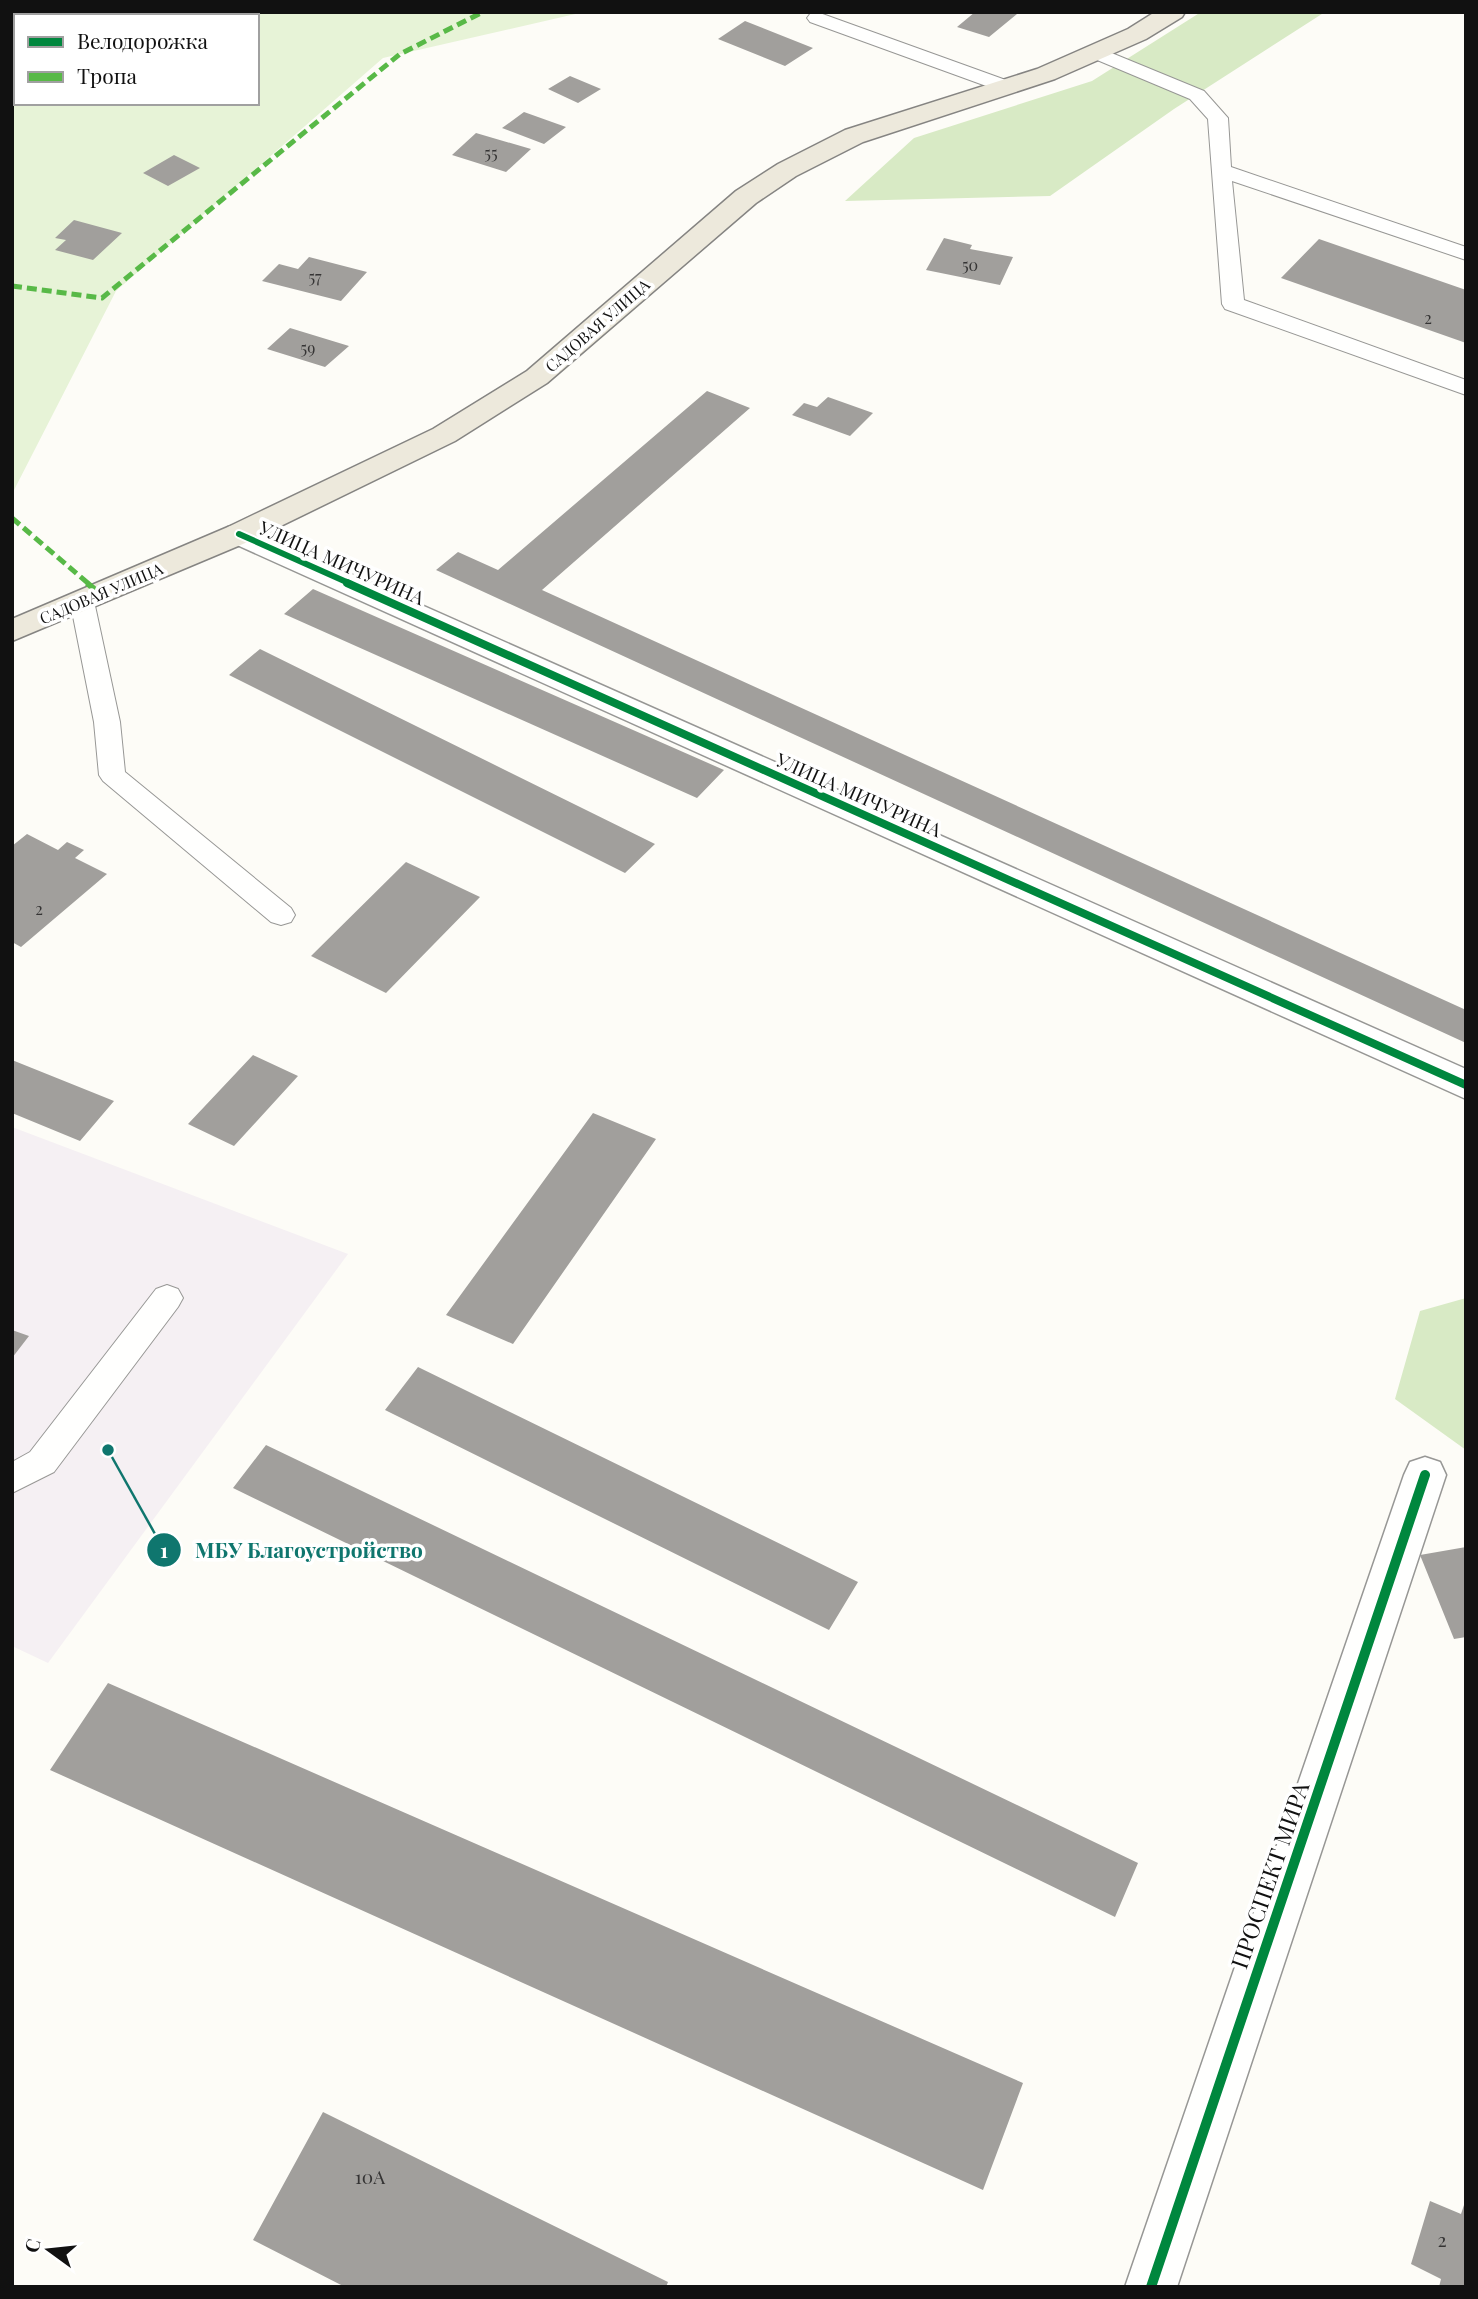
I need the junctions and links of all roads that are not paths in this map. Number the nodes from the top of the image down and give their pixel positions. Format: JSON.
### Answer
{"nodes":[{"id":1,"x":1173,"y":12,"type":"edge"},
{"id":2,"x":817,"y":18,"type":"dead end"},
{"id":3,"x":1097,"y":53,"type":"junction"},
{"id":4,"x":1007,"y":87,"type":"junction"},
{"id":5,"x":1220,"y":170,"type":"junction"},
{"id":6,"x":1466,"y":254,"type":"edge"},
{"id":7,"x":1466,"y":388,"type":"edge"},
{"id":8,"x":239,"y":534,"type":"junction"},
{"id":9,"x":82,"y":601,"type":"junction"},
{"id":10,"x":12,"y":631,"type":"edge"},
{"id":11,"x":281,"y":915,"type":"dead end"},
{"id":12,"x":1466,"y":1085,"type":"edge"},
{"id":13,"x":167,"y":1298,"type":"dead end"},
{"id":14,"x":1424,"y":1475,"type":"dead end"},
{"id":15,"x":12,"y":1479,"type":"edge"},
{"id":16,"x":1151,"y":2287,"type":"edge"}],
"edges":[{"from":1,"to":3,"type":"main road","name":"САДОВАЯ УЛИЦА"},
{"from":2,"to":4,"type":"lane"},
{"from":3,"to":4,"type":"main road","name":"САДОВАЯ УЛИЦА"},
{"from":3,"to":5,"type":"lane"},
{"from":4,"to":8,"type":"main road","name":"САДОВАЯ УЛИЦА"},
{"from":5,"to":6,"type":"lane"},
{"from":5,"to":7,"type":"lane"},
{"from":8,"to":9,"type":"main road","name":"САДОВАЯ УЛИЦА"},
{"from":8,"to":12,"type":"street","name":"УЛИЦА МИЧУРИНА"},
{"from":9,"to":10,"type":"main road","name":"САДОВАЯ УЛИЦА"},
{"from":9,"to":11,"type":"lane"},
{"from":13,"to":15,"type":"lane"},
{"from":14,"to":16,"type":"street","name":"ПРОСПЕКТ МИРА"}]}
